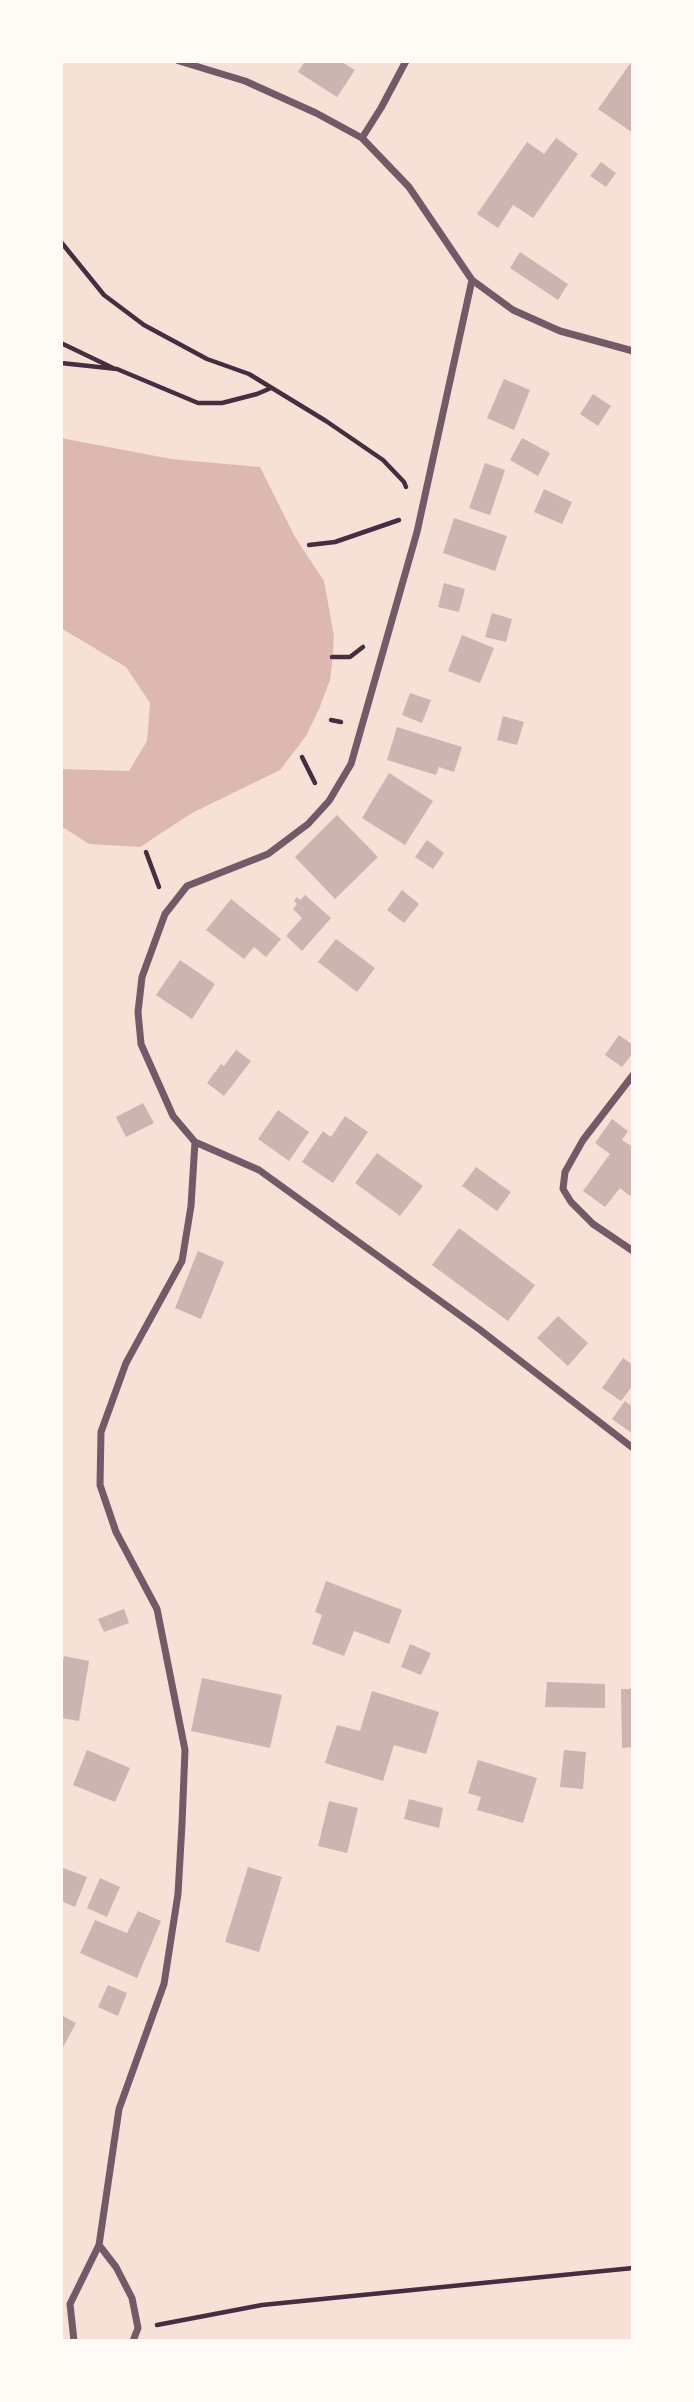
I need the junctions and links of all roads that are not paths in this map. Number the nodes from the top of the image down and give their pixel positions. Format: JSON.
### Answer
{"nodes":[{"id":1,"x":179,"y":61,"type":"edge"},
{"id":2,"x":406,"y":61,"type":"edge"},
{"id":3,"x":362,"y":138,"type":"junction"},
{"id":4,"x":472,"y":279,"type":"junction"},
{"id":5,"x":633,"y":351,"type":"edge"},
{"id":6,"x":633,"y":1075,"type":"edge"},
{"id":7,"x":195,"y":1142,"type":"junction"},
{"id":8,"x":633,"y":1251,"type":"edge"},
{"id":9,"x":633,"y":1448,"type":"edge"},
{"id":10,"x":99,"y":2245,"type":"junction"},
{"id":11,"x":74,"y":2341,"type":"edge"},
{"id":12,"x":133,"y":2341,"type":"edge"}],
"edges":[{"from":1,"to":3,"type":"street"},
{"from":2,"to":3,"type":"street"},
{"from":3,"to":4,"type":"street"},
{"from":4,"to":5,"type":"street"},
{"from":4,"to":7,"type":"street"},
{"from":6,"to":8,"type":"street"},
{"from":7,"to":9,"type":"street"},
{"from":7,"to":10,"type":"street"},
{"from":10,"to":11,"type":"street"},
{"from":10,"to":12,"type":"street"}]}
